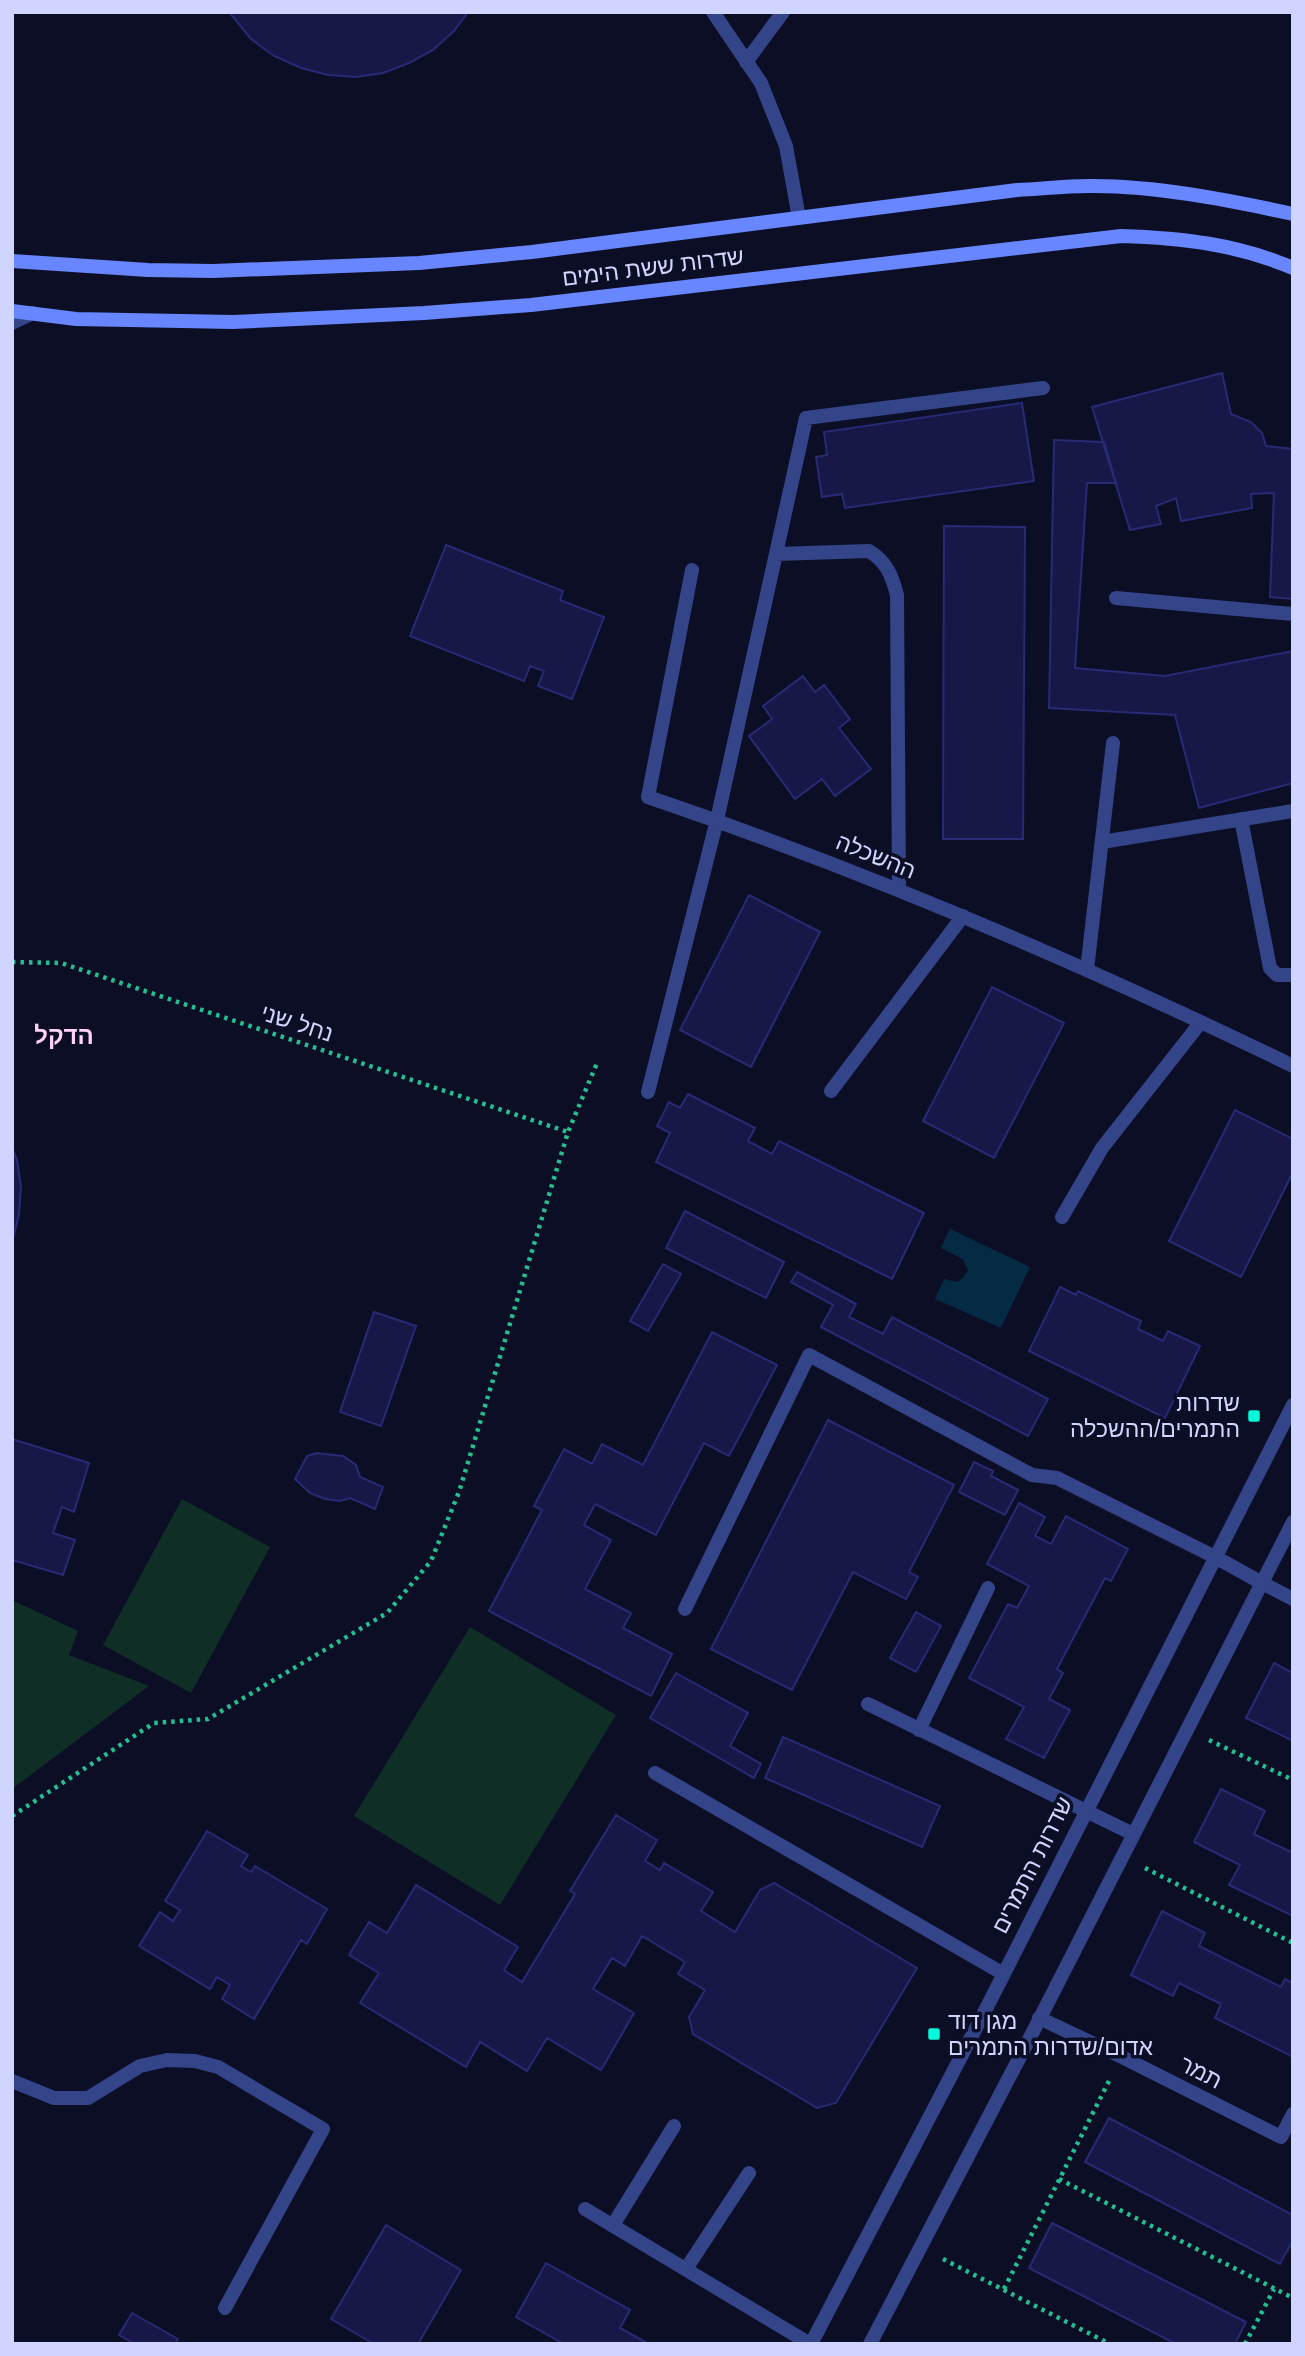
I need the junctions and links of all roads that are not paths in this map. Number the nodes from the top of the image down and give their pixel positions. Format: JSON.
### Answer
{"nodes":[{"id":1,"x":713,"y":12,"type":"edge"},
{"id":2,"x":783,"y":12,"type":"edge"},
{"id":3,"x":746,"y":62,"type":"junction"},
{"id":4,"x":1293,"y":214,"type":"edge"},
{"id":5,"x":799,"y":218,"type":"junction"},
{"id":6,"x":12,"y":261,"type":"edge"},
{"id":7,"x":1293,"y":268,"type":"edge"},
{"id":8,"x":12,"y":310,"type":"edge"},
{"id":9,"x":33,"y":313,"type":"junction"},
{"id":10,"x":12,"y":323,"type":"edge"},
{"id":11,"x":1043,"y":388,"type":"dead end"},
{"id":12,"x":776,"y":554,"type":"junction"},
{"id":13,"x":692,"y":570,"type":"dead end"},
{"id":14,"x":1116,"y":598,"type":"dead end"},
{"id":15,"x":1293,"y":614,"type":"edge"},
{"id":16,"x":1113,"y":743,"type":"dead end"},
{"id":17,"x":1293,"y":811,"type":"edge"},
{"id":18,"x":1241,"y":819,"type":"junction"},
{"id":19,"x":717,"y":820,"type":"junction"},
{"id":20,"x":1102,"y":842,"type":"junction"},
{"id":21,"x":899,"y":889,"type":"junction"},
{"id":22,"x":963,"y":916,"type":"junction"},
{"id":23,"x":1087,"y":970,"type":"junction"},
{"id":24,"x":1293,"y":975,"type":"edge"},
{"id":25,"x":1202,"y":1022,"type":"junction"},
{"id":26,"x":1293,"y":1066,"type":"edge"},
{"id":27,"x":831,"y":1091,"type":"dead end"},
{"id":28,"x":648,"y":1092,"type":"dead end"},
{"id":29,"x":1062,"y":1217,"type":"dead end"},
{"id":30,"x":1293,"y":1405,"type":"edge"},
{"id":31,"x":1293,"y":1522,"type":"edge"},
{"id":32,"x":1216,"y":1557,"type":"junction"},
{"id":33,"x":1262,"y":1583,"type":"junction"},
{"id":34,"x":988,"y":1588,"type":"dead end"},
{"id":35,"x":1293,"y":1599,"type":"edge"},
{"id":36,"x":685,"y":1609,"type":"dead end"},
{"id":37,"x":868,"y":1704,"type":"dead end"},
{"id":38,"x":919,"y":1730,"type":"junction"},
{"id":39,"x":655,"y":1773,"type":"dead end"},
{"id":40,"x":1085,"y":1811,"type":"junction"},
{"id":41,"x":1133,"y":1835,"type":"junction"},
{"id":42,"x":1002,"y":1973,"type":"junction"},
{"id":43,"x":1039,"y":2018,"type":"junction"},
{"id":44,"x":12,"y":2081,"type":"edge"},
{"id":45,"x":1293,"y":2114,"type":"edge"},
{"id":46,"x":674,"y":2126,"type":"dead end"},
{"id":47,"x":749,"y":2173,"type":"dead end"},
{"id":48,"x":586,"y":2208,"type":"dead end"},
{"id":49,"x":613,"y":2225,"type":"junction"},
{"id":50,"x":686,"y":2269,"type":"junction"},
{"id":51,"x":225,"y":2308,"type":"dead end"},
{"id":52,"x":811,"y":2344,"type":"edge"},
{"id":53,"x":870,"y":2344,"type":"edge"}],
"edges":[{"from":1,"to":3,"type":"street"},
{"from":2,"to":3,"type":"street"},
{"from":3,"to":5,"type":"street"},
{"from":4,"to":5,"type":"main road","name":"שדרות ששת הימים"},
{"from":5,"to":6,"type":"main road","name":"שדרות ששת הימים"},
{"from":7,"to":9,"type":"main road","name":"שדרות ששת הימים"},
{"from":8,"to":9,"type":"main road","name":"שדרות ששת הימים"},
{"from":9,"to":10,"type":"street"},
{"from":11,"to":12,"type":"street"},
{"from":12,"to":19,"type":"street"},
{"from":12,"to":21,"type":"street"},
{"from":13,"to":19,"type":"street","name":"ההשכלה"},
{"from":14,"to":15,"type":"street"},
{"from":16,"to":20,"type":"street"},
{"from":17,"to":18,"type":"street"},
{"from":18,"to":20,"type":"street"},
{"from":18,"to":24,"type":"street"},
{"from":19,"to":21,"type":"street","name":"ההשכלה"},
{"from":19,"to":28,"type":"street"},
{"from":20,"to":23,"type":"street"},
{"from":21,"to":22,"type":"street","name":"ההשכלה"},
{"from":22,"to":23,"type":"street","name":"ההשכלה"},
{"from":22,"to":27,"type":"street"},
{"from":23,"to":25,"type":"street","name":"ההשכלה"},
{"from":25,"to":26,"type":"street","name":"ההשכלה"},
{"from":25,"to":29,"type":"street"},
{"from":30,"to":32,"type":"street","name":"שדרות התמרים"},
{"from":31,"to":33,"type":"street"},
{"from":32,"to":33,"type":"street"},
{"from":32,"to":36,"type":"street"},
{"from":32,"to":40,"type":"street","name":"שדרות התמרים"},
{"from":33,"to":35,"type":"street"},
{"from":33,"to":41,"type":"street"},
{"from":34,"to":38,"type":"street"},
{"from":37,"to":38,"type":"street"},
{"from":38,"to":40,"type":"street"},
{"from":39,"to":42,"type":"street"},
{"from":40,"to":41,"type":"street"},
{"from":40,"to":42,"type":"street","name":"שדרות התמרים"},
{"from":41,"to":43,"type":"street"},
{"from":42,"to":52,"type":"street","name":"שדרות התמרים"},
{"from":43,"to":45,"type":"street","name":"תמר"},
{"from":43,"to":53,"type":"street"},
{"from":44,"to":51,"type":"street"},
{"from":46,"to":49,"type":"street"},
{"from":47,"to":50,"type":"street"},
{"from":48,"to":49,"type":"street"},
{"from":49,"to":50,"type":"street"},
{"from":50,"to":52,"type":"street"}]}
